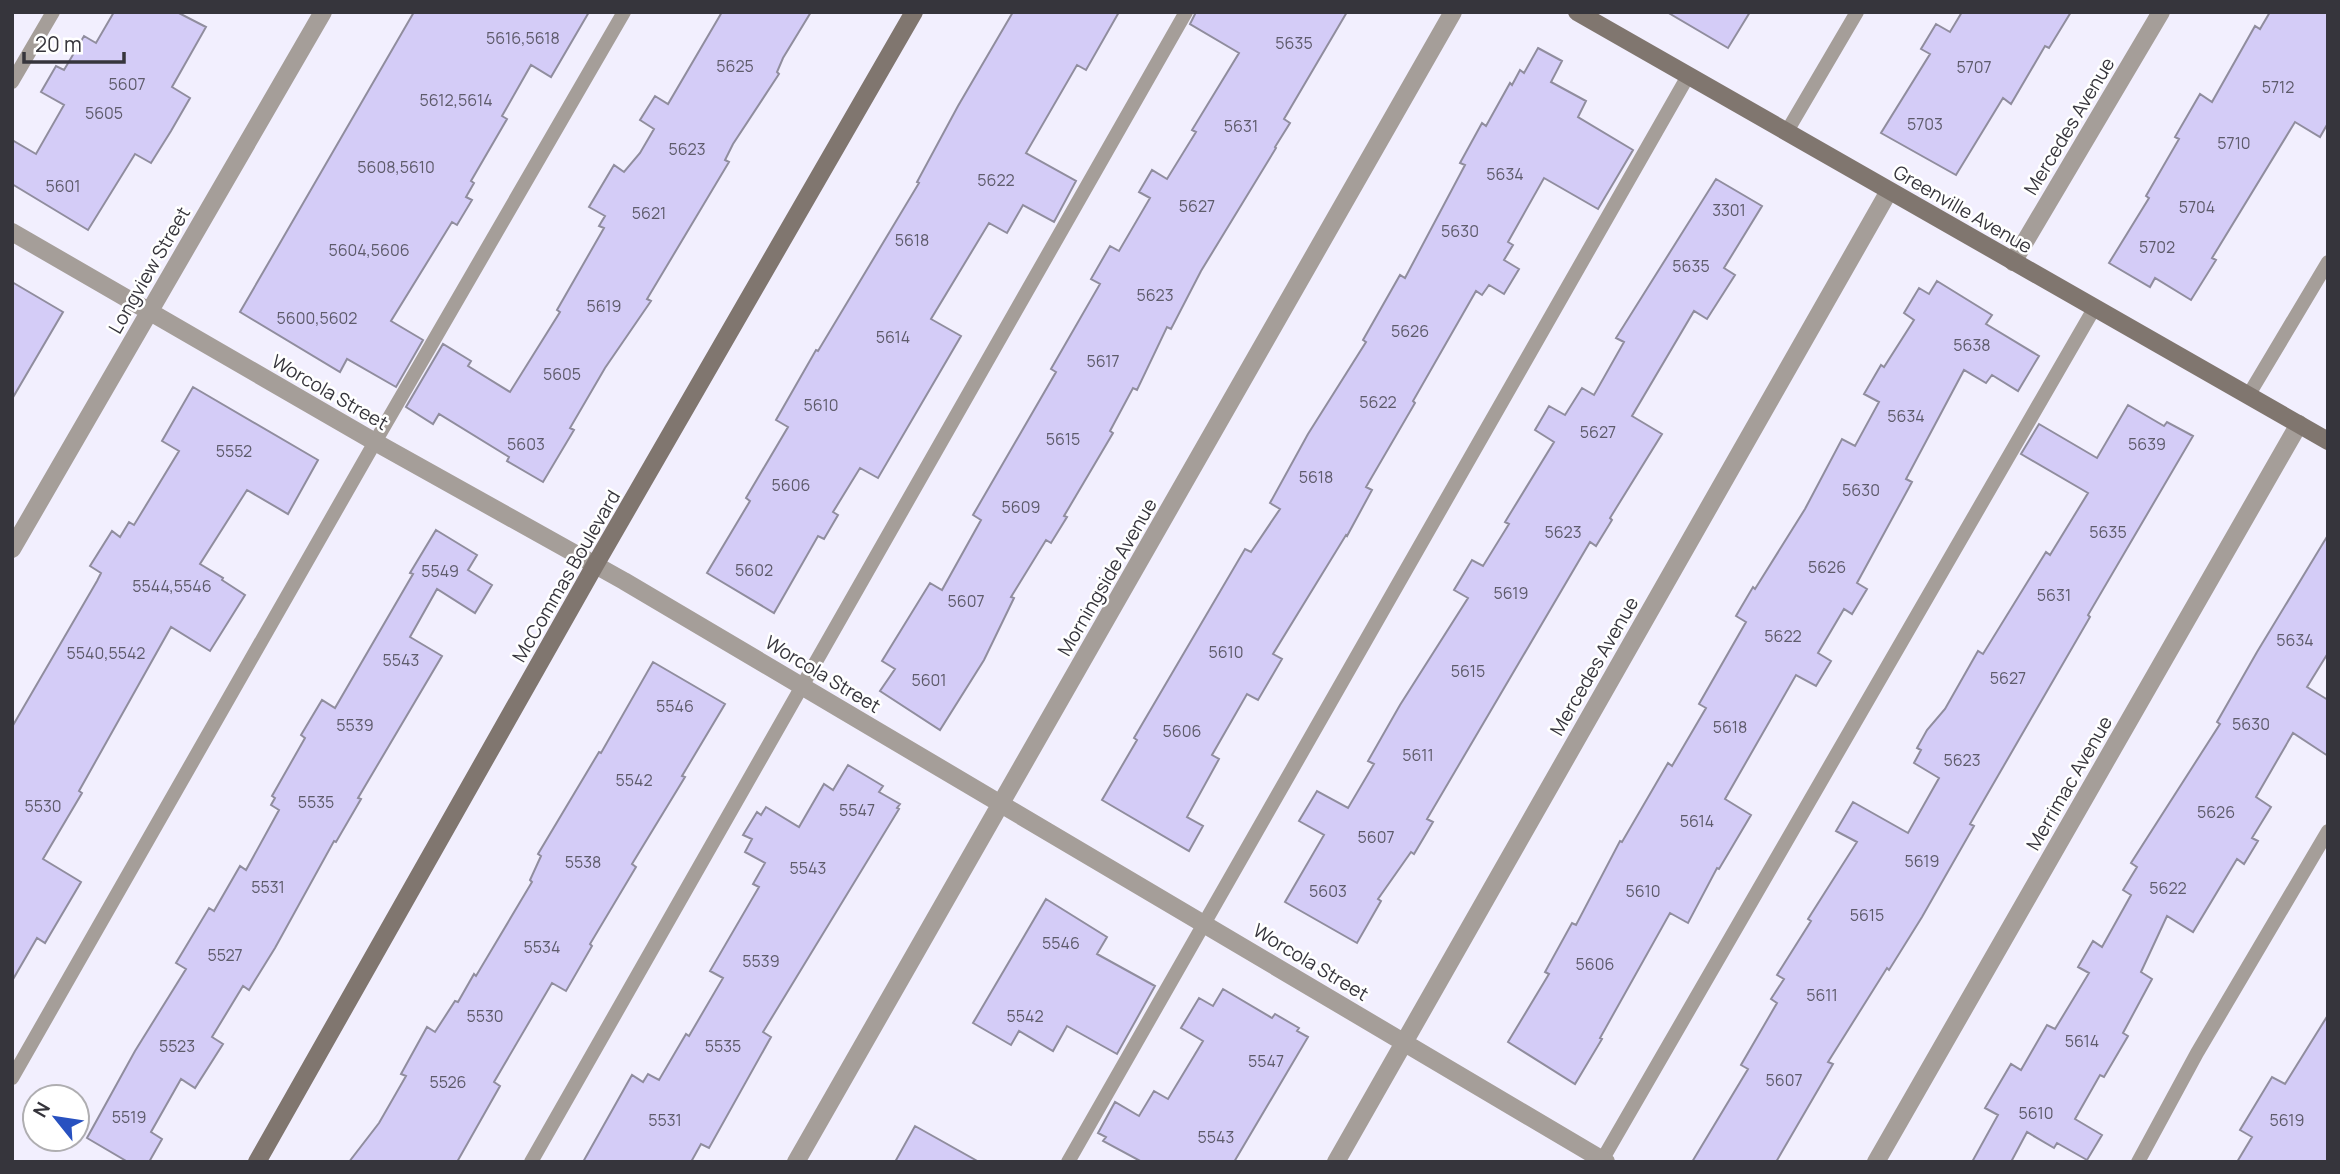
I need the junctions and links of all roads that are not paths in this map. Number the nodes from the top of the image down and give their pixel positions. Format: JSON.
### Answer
{"nodes":[{"id":1,"x":53,"y":12,"type":"edge"},
{"id":2,"x":323,"y":12,"type":"edge"},
{"id":3,"x":624,"y":12,"type":"edge"},
{"id":4,"x":914,"y":12,"type":"edge"},
{"id":5,"x":1186,"y":12,"type":"edge"},
{"id":6,"x":1453,"y":12,"type":"edge"},
{"id":7,"x":1577,"y":12,"type":"edge"},
{"id":8,"x":1857,"y":12,"type":"edge"},
{"id":9,"x":2161,"y":12,"type":"edge"},
{"id":10,"x":1688,"y":76,"type":"junction"},
{"id":11,"x":12,"y":82,"type":"edge"},
{"id":12,"x":1786,"y":133,"type":"junction"},
{"id":13,"x":1889,"y":191,"type":"junction"},
{"id":14,"x":12,"y":232,"type":"edge"},
{"id":15,"x":2013,"y":261,"type":"junction"},
{"id":16,"x":2328,"y":262,"type":"edge"},
{"id":17,"x":2095,"y":307,"type":"junction"},
{"id":18,"x":149,"y":312,"type":"junction"},
{"id":19,"x":2248,"y":396,"type":"junction"},
{"id":20,"x":2299,"y":424,"type":"junction"},
{"id":21,"x":2328,"y":441,"type":"edge"},
{"id":22,"x":375,"y":442,"type":"junction"},
{"id":23,"x":12,"y":549,"type":"edge"},
{"id":24,"x":595,"y":565,"type":"junction"},
{"id":25,"x":801,"y":686,"type":"junction"},
{"id":26,"x":1002,"y":805,"type":"junction"},
{"id":27,"x":2328,"y":831,"type":"edge"},
{"id":28,"x":1206,"y":924,"type":"junction"},
{"id":29,"x":1404,"y":1042,"type":"junction"},
{"id":30,"x":12,"y":1078,"type":"edge"},
{"id":31,"x":1603,"y":1161,"type":"edge"},
{"id":32,"x":257,"y":1162,"type":"edge"},
{"id":33,"x":531,"y":1162,"type":"edge"},
{"id":34,"x":796,"y":1162,"type":"edge"},
{"id":35,"x":1068,"y":1162,"type":"edge"},
{"id":36,"x":1336,"y":1162,"type":"edge"},
{"id":37,"x":1876,"y":1162,"type":"edge"},
{"id":38,"x":2138,"y":1162,"type":"edge"}],
"edges":[{"from":1,"to":11,"type":"lane"},
{"from":2,"to":18,"type":"street","name":"Longview Street"},
{"from":3,"to":22,"type":"lane"},
{"from":4,"to":24,"type":"street","name":"McCommas Boulevard"},
{"from":5,"to":25,"type":"lane"},
{"from":6,"to":26,"type":"street","name":"Morningside Avenue"},
{"from":7,"to":10,"type":"street","name":"Greenville Avenue"},
{"from":8,"to":12,"type":"lane"},
{"from":9,"to":15,"type":"street","name":"Mercedes Avenue"},
{"from":10,"to":12,"type":"street","name":"Greenville Avenue"},
{"from":10,"to":28,"type":"lane"},
{"from":12,"to":13,"type":"street","name":"Greenville Avenue"},
{"from":13,"to":15,"type":"street","name":"Greenville Avenue"},
{"from":13,"to":29,"type":"street","name":"Mercedes Avenue"},
{"from":14,"to":18,"type":"street","name":"Worcola Street"},
{"from":15,"to":17,"type":"street","name":"Greenville Avenue"},
{"from":16,"to":19,"type":"lane"},
{"from":17,"to":19,"type":"street","name":"Greenville Avenue"},
{"from":17,"to":31,"type":"lane"},
{"from":18,"to":22,"type":"street","name":"Worcola Street"},
{"from":18,"to":23,"type":"street","name":"Longview Street"},
{"from":19,"to":20,"type":"street","name":"Greenville Avenue"},
{"from":20,"to":21,"type":"street","name":"Greenville Avenue"},
{"from":20,"to":37,"type":"street","name":"Merrimac Avenue"},
{"from":22,"to":24,"type":"street","name":"Worcola Street"},
{"from":22,"to":30,"type":"lane"},
{"from":24,"to":25,"type":"street","name":"Worcola Street"},
{"from":24,"to":32,"type":"street","name":"McCommas Boulevard"},
{"from":25,"to":26,"type":"street","name":"Worcola Street"},
{"from":25,"to":33,"type":"lane"},
{"from":26,"to":28,"type":"street","name":"Worcola Street"},
{"from":26,"to":34,"type":"street","name":"Morningside Avenue"},
{"from":27,"to":38,"type":"lane"},
{"from":28,"to":29,"type":"street","name":"Worcola Street"},
{"from":28,"to":35,"type":"lane"},
{"from":29,"to":31,"type":"street","name":"Worcola Street"},
{"from":29,"to":36,"type":"street","name":"Mercedes Avenue"}]}
